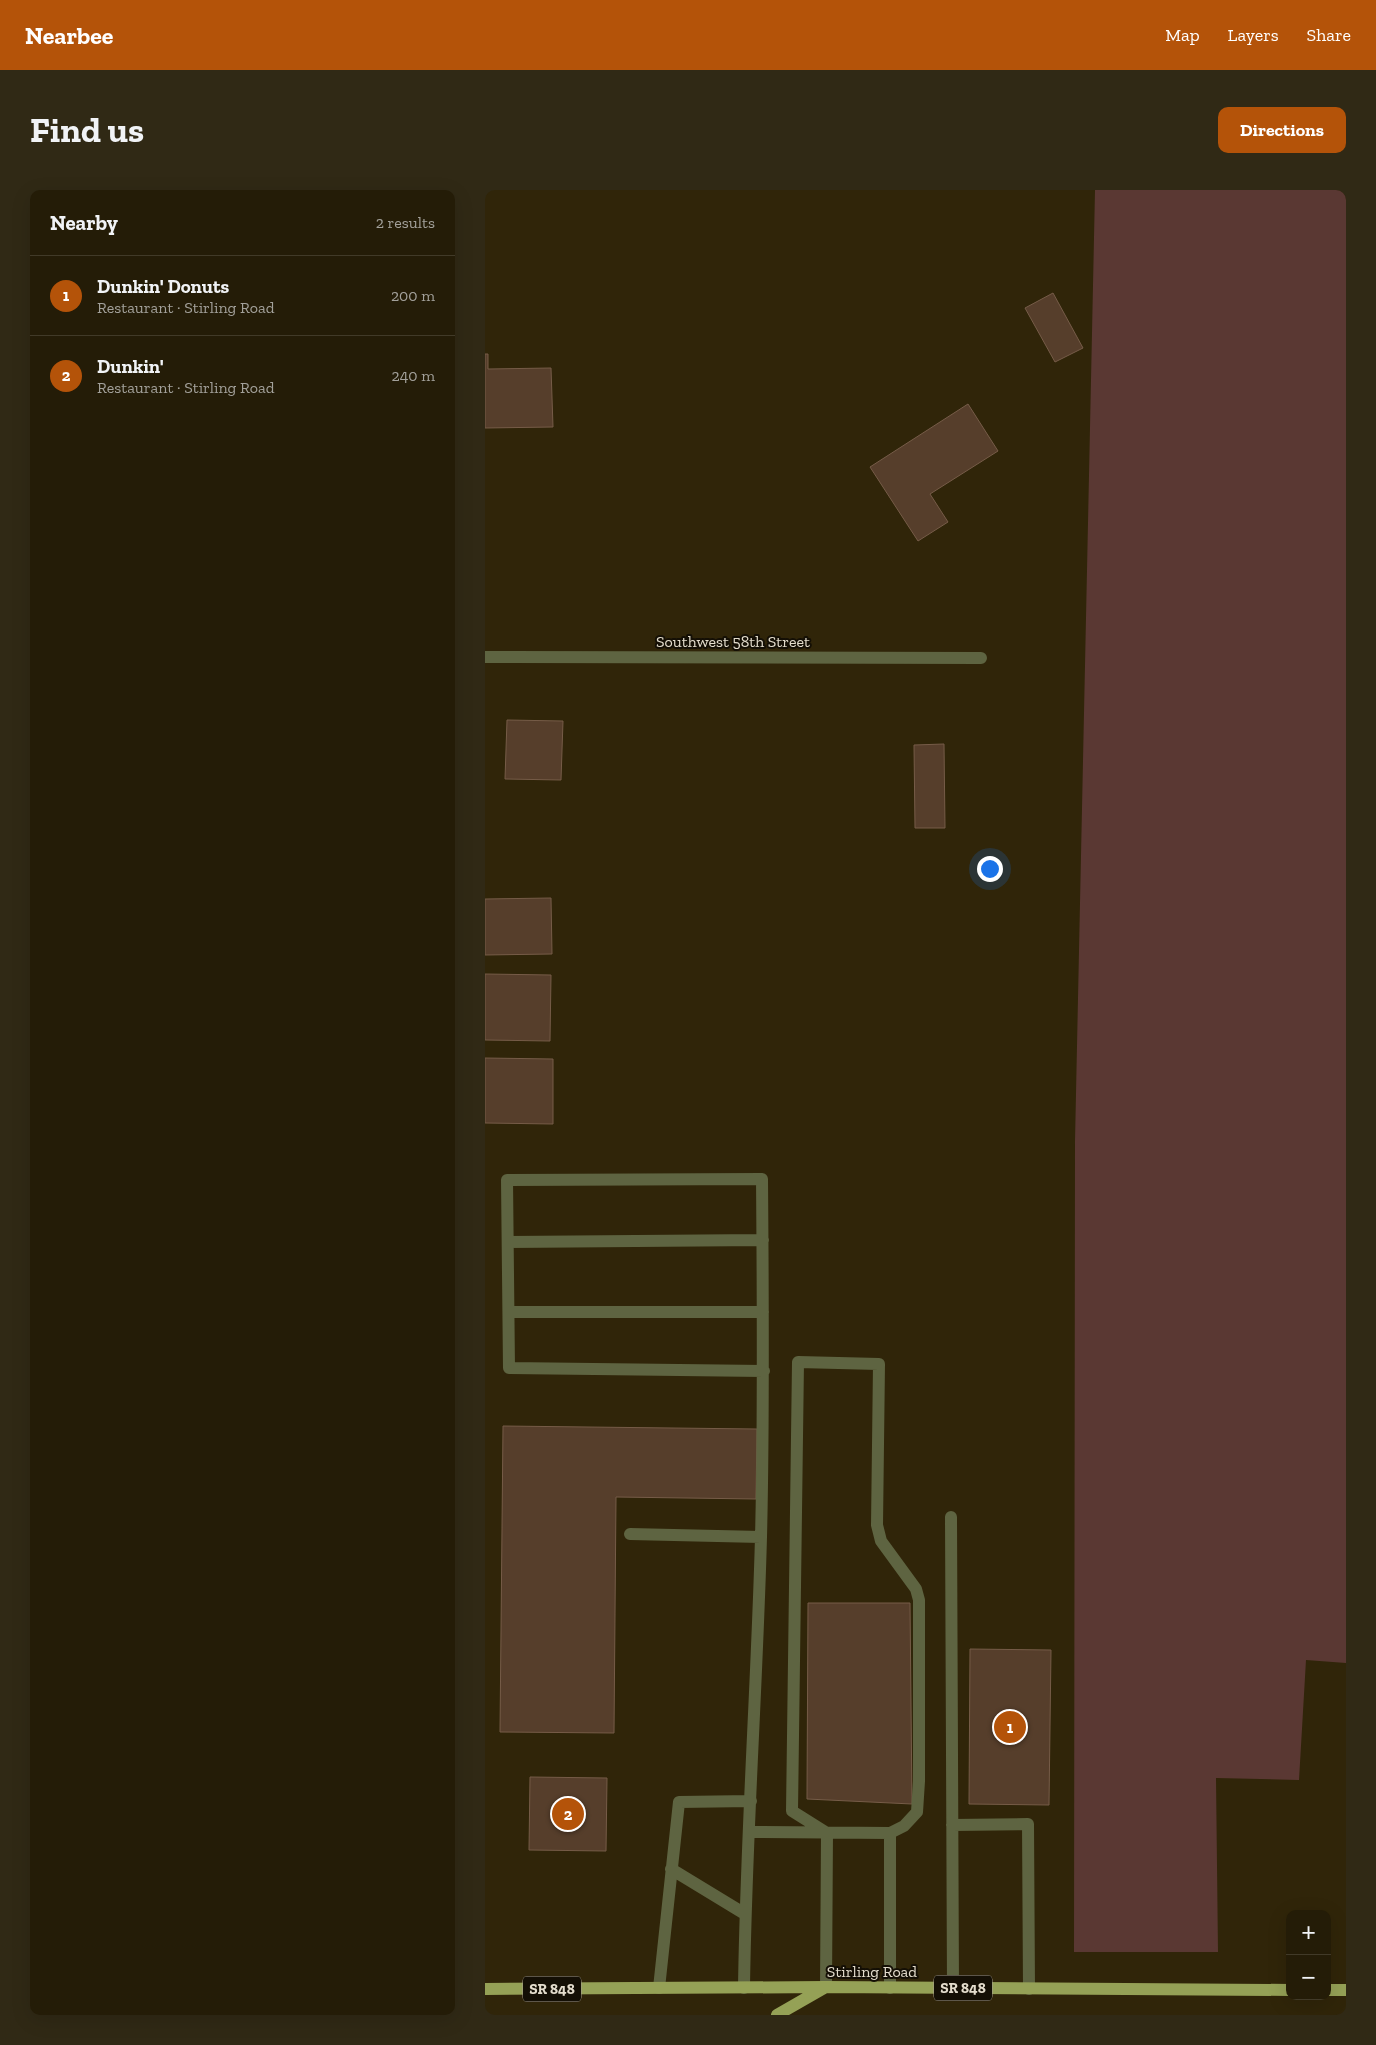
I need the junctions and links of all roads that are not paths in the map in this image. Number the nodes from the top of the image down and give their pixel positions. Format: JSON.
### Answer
{"nodes":[{"id":1,"x":485,"y":657,"type":"edge"},
{"id":2,"x":981,"y":658,"type":"dead end"},
{"id":3,"x":763,"y":1240,"type":"junction"},
{"id":4,"x":508,"y":1242,"type":"junction"},
{"id":5,"x":509,"y":1312,"type":"junction"},
{"id":6,"x":763,"y":1312,"type":"junction"},
{"id":7,"x":764,"y":1371,"type":"junction"},
{"id":8,"x":951,"y":1517,"type":"dead end"},
{"id":9,"x":630,"y":1534,"type":"dead end"},
{"id":10,"x":761,"y":1537,"type":"junction"},
{"id":11,"x":751,"y":1801,"type":"junction"},
{"id":12,"x":952,"y":1825,"type":"junction"},
{"id":13,"x":750,"y":1832,"type":"junction"},
{"id":14,"x":827,"y":1833,"type":"junction"},
{"id":15,"x":890,"y":1833,"type":"junction"},
{"id":16,"x":671,"y":1869,"type":"junction"},
{"id":17,"x":745,"y":1914,"type":"junction"},
{"id":18,"x":826,"y":1987,"type":"junction"},
{"id":19,"x":659,"y":1988,"type":"junction"},
{"id":20,"x":744,"y":1988,"type":"junction"},
{"id":21,"x":890,"y":1988,"type":"junction"},
{"id":22,"x":953,"y":1988,"type":"junction"},
{"id":23,"x":1029,"y":1988,"type":"junction"},
{"id":24,"x":485,"y":1989,"type":"edge"},
{"id":25,"x":1286,"y":1990,"type":"edge"},
{"id":26,"x":1331,"y":1990,"type":"edge"},
{"id":27,"x":1346,"y":1990,"type":"edge"},
{"id":28,"x":777,"y":2015,"type":"edge"}],
"edges":[{"from":1,"to":2,"type":"street","name":"Southwest 58th Street"},
{"from":3,"to":4,"type":"street"},
{"from":3,"to":4,"type":"street"},
{"from":3,"to":6,"type":"street"},
{"from":4,"to":5,"type":"street"},
{"from":5,"to":6,"type":"street"},
{"from":5,"to":7,"type":"street"},
{"from":6,"to":7,"type":"street"},
{"from":7,"to":10,"type":"street"},
{"from":8,"to":12,"type":"street"},
{"from":9,"to":10,"type":"street"},
{"from":10,"to":11,"type":"street"},
{"from":11,"to":13,"type":"street"},
{"from":11,"to":16,"type":"street"},
{"from":12,"to":22,"type":"street"},
{"from":12,"to":23,"type":"street"},
{"from":13,"to":14,"type":"street"},
{"from":13,"to":17,"type":"street"},
{"from":14,"to":15,"type":"street"},
{"from":14,"to":15,"type":"street"},
{"from":14,"to":18,"type":"street"},
{"from":15,"to":21,"type":"street"},
{"from":16,"to":17,"type":"street"},
{"from":16,"to":19,"type":"street"},
{"from":17,"to":20,"type":"street"},
{"from":18,"to":20,"type":"main road","name":"Stirling Road","number":"SR 848"},
{"from":18,"to":21,"type":"main road","name":"Stirling Road","number":"SR 848"},
{"from":18,"to":28,"type":"main road"},
{"from":19,"to":20,"type":"main road","name":"Stirling Road","number":"SR 848"},
{"from":19,"to":24,"type":"main road","name":"Stirling Road","number":"SR 848"},
{"from":21,"to":22,"type":"main road","name":"Stirling Road","number":"SR 848"},
{"from":22,"to":23,"type":"main road","name":"Stirling Road","number":"SR 848"},
{"from":23,"to":25,"type":"main road","name":"Stirling Road","number":"SR 848"},
{"from":26,"to":27,"type":"main road"}]}
